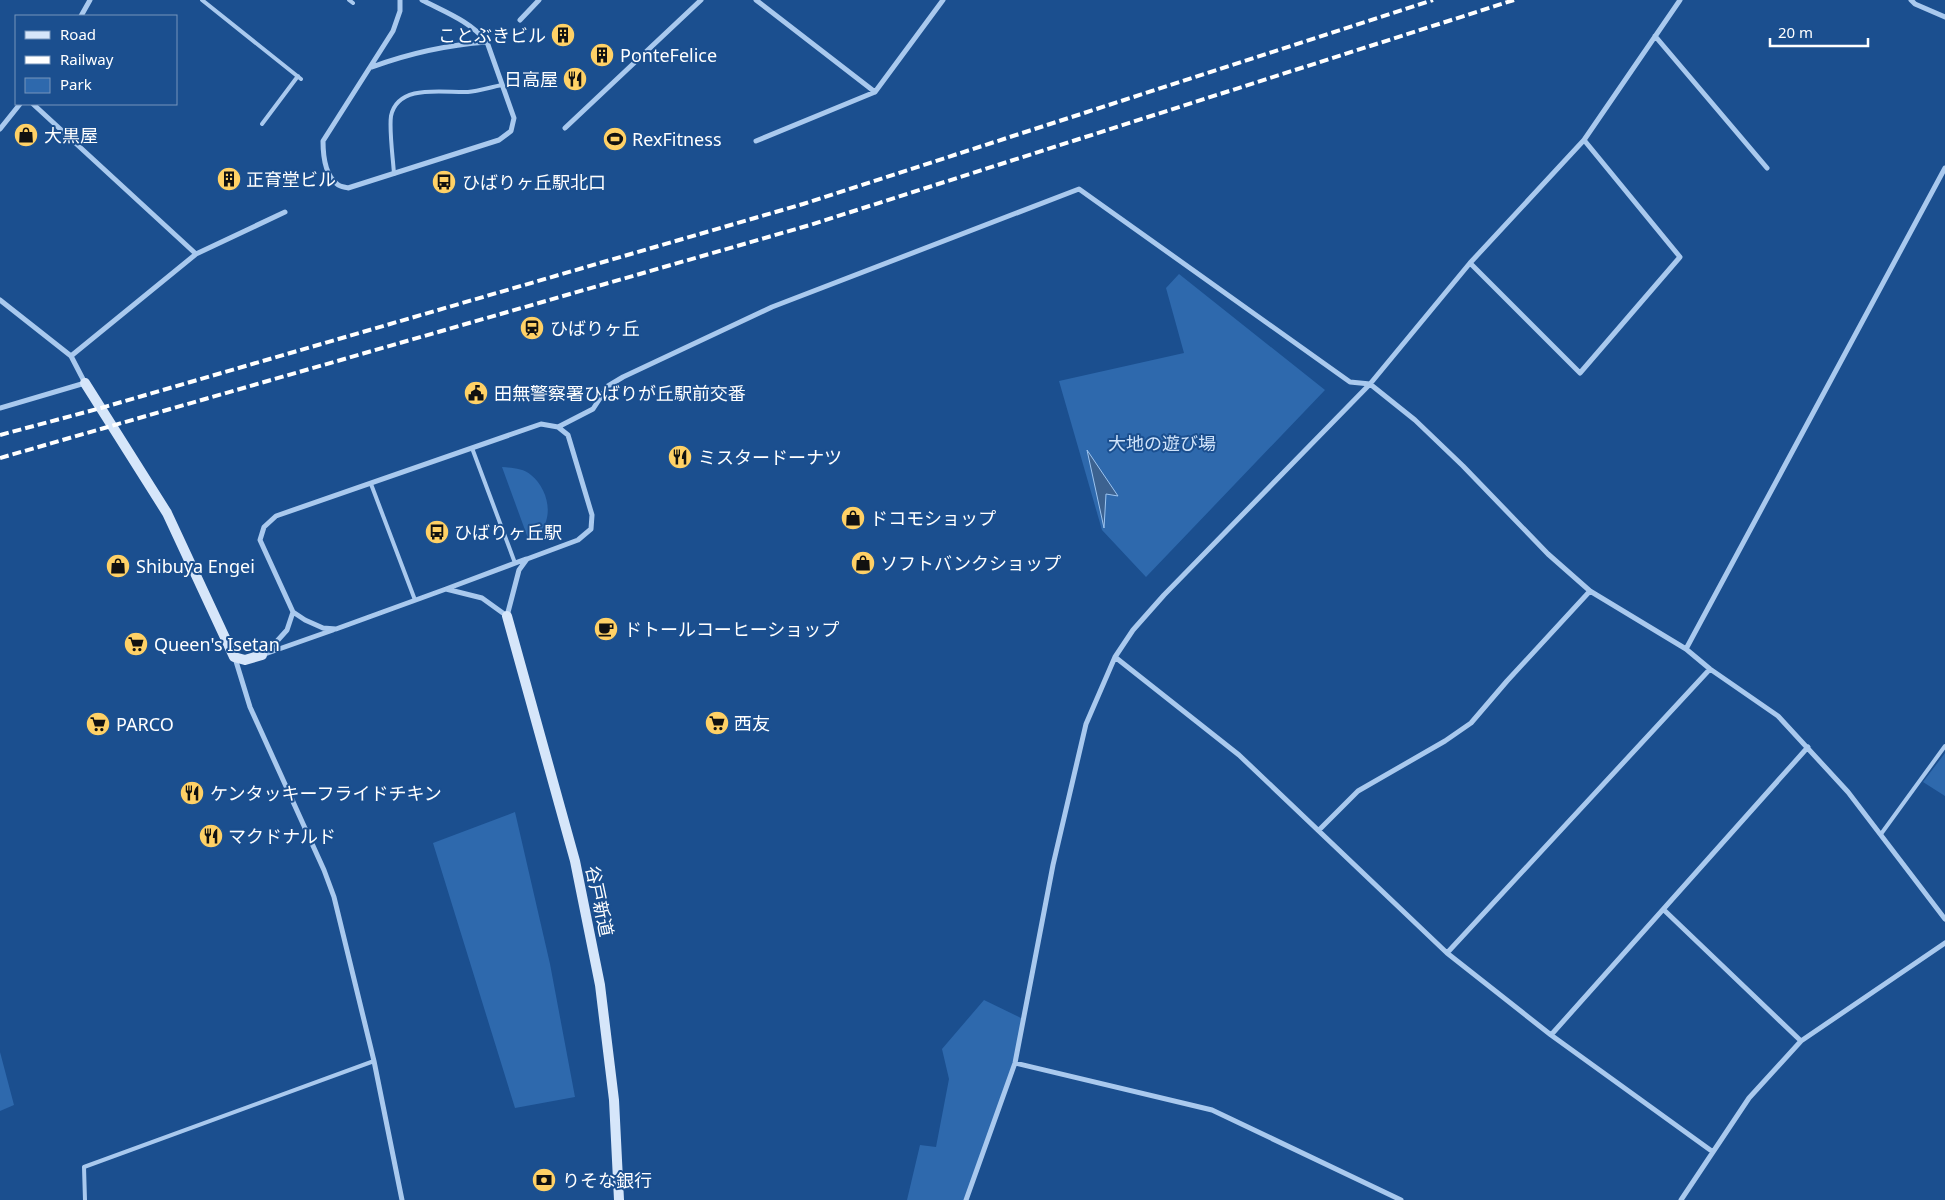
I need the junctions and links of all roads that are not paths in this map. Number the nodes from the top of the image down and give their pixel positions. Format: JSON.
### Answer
{"nodes":[{"id":1,"x":90,"y":0,"type":"edge"},
{"id":2,"x":202,"y":0,"type":"edge"},
{"id":3,"x":348,"y":0,"type":"edge"},
{"id":4,"x":400,"y":0,"type":"edge"},
{"id":5,"x":422,"y":0,"type":"edge"},
{"id":6,"x":539,"y":0,"type":"edge"},
{"id":7,"x":701,"y":0,"type":"edge"},
{"id":8,"x":756,"y":0,"type":"edge"},
{"id":9,"x":943,"y":0,"type":"edge"},
{"id":10,"x":1680,"y":0,"type":"edge"},
{"id":11,"x":1911,"y":0,"type":"edge"},
{"id":12,"x":353,"y":4,"type":"dead end"},
{"id":13,"x":82,"y":15,"type":"edge"},
{"id":14,"x":1945,"y":17,"type":"edge"},
{"id":15,"x":520,"y":20,"type":"dead end"},
{"id":16,"x":1655,"y":36,"type":"junction"},
{"id":17,"x":487,"y":42,"type":"junction"},
{"id":18,"x":371,"y":68,"type":"junction"},
{"id":19,"x":502,"y":85,"type":"junction"},
{"id":20,"x":875,"y":92,"type":"junction"},
{"id":21,"x":19,"y":105,"type":"edge"},
{"id":22,"x":34,"y":105,"type":"edge"},
{"id":23,"x":262,"y":124,"type":"dead end"},
{"id":24,"x":565,"y":128,"type":"dead end"},
{"id":25,"x":0,"y":130,"type":"edge"},
{"id":26,"x":1584,"y":140,"type":"junction"},
{"id":27,"x":756,"y":141,"type":"dead end"},
{"id":28,"x":1767,"y":168,"type":"dead end"},
{"id":29,"x":1945,"y":168,"type":"edge"},
{"id":30,"x":394,"y":174,"type":"junction"},
{"id":31,"x":285,"y":212,"type":"dead end"},
{"id":32,"x":196,"y":254,"type":"junction"},
{"id":33,"x":1470,"y":263,"type":"junction"},
{"id":34,"x":0,"y":300,"type":"edge"},
{"id":35,"x":71,"y":356,"type":"junction"},
{"id":36,"x":85,"y":383,"type":"junction"},
{"id":37,"x":1370,"y":384,"type":"junction"},
{"id":38,"x":0,"y":408,"type":"edge"},
{"id":39,"x":558,"y":426,"type":"junction"},
{"id":40,"x":472,"y":448,"type":"junction"},
{"id":41,"x":371,"y":484,"type":"junction"},
{"id":42,"x":527,"y":559,"type":"junction"},
{"id":43,"x":515,"y":564,"type":"junction"},
{"id":44,"x":446,"y":589,"type":"junction"},
{"id":45,"x":1590,"y":591,"type":"junction"},
{"id":46,"x":415,"y":600,"type":"junction"},
{"id":47,"x":293,"y":612,"type":"junction"},
{"id":48,"x":507,"y":616,"type":"junction"},
{"id":49,"x":336,"y":629,"type":"junction"},
{"id":50,"x":1686,"y":649,"type":"junction"},
{"id":51,"x":262,"y":654,"type":"junction"},
{"id":52,"x":234,"y":657,"type":"junction"},
{"id":53,"x":1115,"y":657,"type":"junction"},
{"id":54,"x":1710,"y":670,"type":"junction"},
{"id":55,"x":1945,"y":746,"type":"edge"},
{"id":56,"x":1808,"y":748,"type":"junction"},
{"id":57,"x":1319,"y":830,"type":"junction"},
{"id":58,"x":1881,"y":834,"type":"junction"},
{"id":59,"x":1664,"y":910,"type":"junction"},
{"id":60,"x":1945,"y":919,"type":"edge"},
{"id":61,"x":1945,"y":943,"type":"edge"},
{"id":62,"x":1447,"y":952,"type":"junction"},
{"id":63,"x":1551,"y":1035,"type":"junction"},
{"id":64,"x":1801,"y":1041,"type":"junction"},
{"id":65,"x":374,"y":1061,"type":"junction"},
{"id":66,"x":1015,"y":1063,"type":"junction"},
{"id":67,"x":1713,"y":1152,"type":"junction"},
{"id":68,"x":85,"y":1200,"type":"edge"},
{"id":69,"x":402,"y":1200,"type":"edge"},
{"id":70,"x":619,"y":1200,"type":"edge"},
{"id":71,"x":966,"y":1200,"type":"edge"},
{"id":72,"x":1402,"y":1200,"type":"edge"},
{"id":73,"x":1681,"y":1200,"type":"edge"}],
"edges":[{"from":1,"to":13,"type":"street"},
{"from":2,"to":23,"type":"lane"},
{"from":3,"to":12,"type":"lane"},
{"from":4,"to":18,"type":"street"},
{"from":5,"to":17,"type":"street"},
{"from":6,"to":15,"type":"street"},
{"from":7,"to":24,"type":"street"},
{"from":8,"to":20,"type":"street"},
{"from":9,"to":20,"type":"street"},
{"from":10,"to":16,"type":"street"},
{"from":11,"to":14,"type":"street"},
{"from":16,"to":26,"type":"street"},
{"from":16,"to":28,"type":"street"},
{"from":17,"to":18,"type":"street"},
{"from":17,"to":19,"type":"street"},
{"from":18,"to":30,"type":"street"},
{"from":19,"to":30,"type":"street"},
{"from":19,"to":30,"type":"lane"},
{"from":20,"to":27,"type":"street"},
{"from":21,"to":25,"type":"street"},
{"from":22,"to":32,"type":"street"},
{"from":26,"to":33,"type":"street"},
{"from":26,"to":33,"type":"street"},
{"from":29,"to":50,"type":"street"},
{"from":31,"to":32,"type":"street"},
{"from":32,"to":35,"type":"street"},
{"from":33,"to":37,"type":"street"},
{"from":34,"to":35,"type":"street"},
{"from":35,"to":36,"type":"street"},
{"from":36,"to":38,"type":"street"},
{"from":36,"to":52,"type":"main road"},
{"from":37,"to":39,"type":"street"},
{"from":37,"to":45,"type":"street"},
{"from":37,"to":53,"type":"street"},
{"from":39,"to":40,"type":"street"},
{"from":39,"to":42,"type":"street"},
{"from":40,"to":41,"type":"street"},
{"from":40,"to":43,"type":"lane"},
{"from":41,"to":46,"type":"lane"},
{"from":41,"to":47,"type":"street"},
{"from":42,"to":43,"type":"street"},
{"from":42,"to":48,"type":"street"},
{"from":43,"to":44,"type":"street"},
{"from":44,"to":46,"type":"street"},
{"from":44,"to":48,"type":"street"},
{"from":45,"to":50,"type":"street"},
{"from":45,"to":57,"type":"street"},
{"from":46,"to":49,"type":"street"},
{"from":47,"to":49,"type":"street"},
{"from":47,"to":51,"type":"street"},
{"from":48,"to":70,"type":"main road","name":"谷戸新道"},
{"from":49,"to":51,"type":"street"},
{"from":50,"to":54,"type":"street"},
{"from":51,"to":52,"type":"main road"},
{"from":52,"to":65,"type":"street"},
{"from":53,"to":57,"type":"street"},
{"from":53,"to":66,"type":"street"},
{"from":54,"to":56,"type":"street"},
{"from":54,"to":62,"type":"street"},
{"from":55,"to":58,"type":"lane"},
{"from":56,"to":58,"type":"street"},
{"from":56,"to":59,"type":"street"},
{"from":57,"to":62,"type":"street"},
{"from":58,"to":60,"type":"street"},
{"from":59,"to":63,"type":"street"},
{"from":59,"to":64,"type":"street"},
{"from":61,"to":64,"type":"street"},
{"from":62,"to":63,"type":"street"},
{"from":63,"to":67,"type":"street"},
{"from":64,"to":67,"type":"street"},
{"from":65,"to":68,"type":"lane"},
{"from":65,"to":69,"type":"street"},
{"from":66,"to":71,"type":"street"},
{"from":66,"to":72,"type":"street"},
{"from":67,"to":73,"type":"street"}]}
